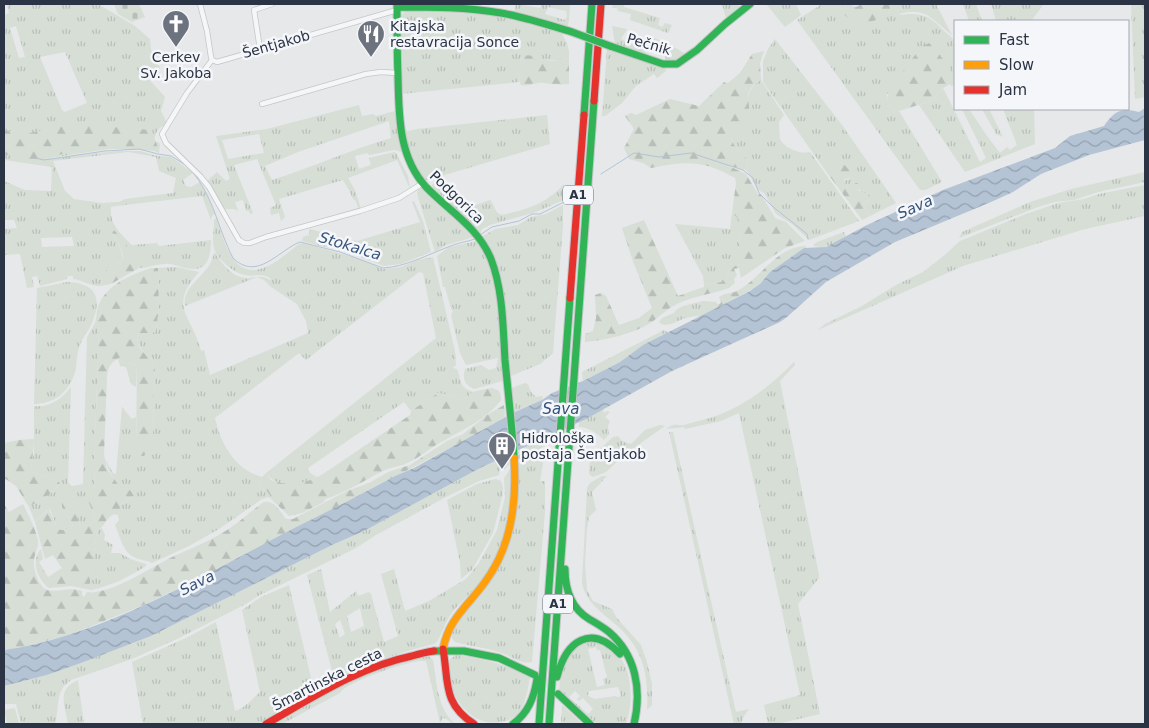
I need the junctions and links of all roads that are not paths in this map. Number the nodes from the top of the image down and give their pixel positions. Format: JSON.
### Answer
{"nodes":[{"id":1,"x":200,"y":4,"type":"edge"},
{"id":2,"x":272,"y":4,"type":"edge"},
{"id":3,"x":586,"y":4,"type":"edge"},
{"id":4,"x":592,"y":4,"type":"edge"},
{"id":5,"x":602,"y":4,"type":"edge"},
{"id":6,"x":607,"y":4,"type":"edge"},
{"id":7,"x":750,"y":4,"type":"edge"},
{"id":8,"x":397,"y":7,"type":"edge"},
{"id":9,"x":599,"y":32,"type":"junction"},
{"id":10,"x":260,"y":49,"type":"junction"},
{"id":11,"x":588,"y":50,"type":"junction"},
{"id":12,"x":212,"y":60,"type":"junction"},
{"id":13,"x":398,"y":73,"type":"junction"},
{"id":14,"x":262,"y":104,"type":"dead end"},
{"id":15,"x":423,"y":183,"type":"junction"},
{"id":16,"x":565,"y":504,"type":"junction"},
{"id":17,"x":545,"y":645,"type":"junction"},
{"id":18,"x":443,"y":649,"type":"junction"},
{"id":19,"x":535,"y":675,"type":"dead end"},
{"id":20,"x":558,"y":694,"type":"dead end"},
{"id":21,"x":550,"y":704,"type":"junction"},
{"id":22,"x":266,"y":724,"type":"edge"},
{"id":23,"x":464,"y":724,"type":"edge"},
{"id":24,"x":474,"y":724,"type":"edge"},
{"id":25,"x":514,"y":724,"type":"edge"},
{"id":26,"x":539,"y":724,"type":"edge"},
{"id":27,"x":549,"y":724,"type":"edge"},
{"id":28,"x":590,"y":724,"type":"edge"},
{"id":29,"x":628,"y":724,"type":"edge"},
{"id":30,"x":634,"y":724,"type":"edge"}],
"edges":[{"from":1,"to":12,"type":"street"},
{"from":2,"to":10,"type":"street"},
{"from":3,"to":11,"type":"main road"},
{"from":4,"to":11,"type":"main road","number":"A1"},
{"from":5,"to":9,"type":"main road","number":"A1"},
{"from":6,"to":9,"type":"main road"},
{"from":7,"to":8,"type":"main road","name":"Pečnik","bridge":true},
{"from":8,"to":10,"type":"street","name":"Šentjakob"},
{"from":8,"to":13,"type":"main road","name":"Podgorica"},
{"from":9,"to":16,"type":"main road","number":"A1"},
{"from":10,"to":12,"type":"street","name":"Šentjakob"},
{"from":11,"to":17,"type":"main road","number":"A1"},
{"from":12,"to":15,"type":"street"},
{"from":13,"to":14,"type":"street"},
{"from":13,"to":15,"type":"main road","name":"Podgorica"},
{"from":15,"to":18,"type":"main road","name":"Podgorica"},
{"from":16,"to":21,"type":"main road","number":"A1"},
{"from":16,"to":30,"type":"main road"},
{"from":17,"to":25,"type":"main road"},
{"from":17,"to":26,"type":"main road","number":"A1"},
{"from":18,"to":19,"type":"main road","name":"Šmartinska cesta"},
{"from":18,"to":22,"type":"main road","name":"Šmartinska cesta"},
{"from":18,"to":23,"type":"main road"},
{"from":18,"to":24,"type":"main road"},
{"from":20,"to":28,"type":"main road"},
{"from":21,"to":27,"type":"main road","number":"A1"},
{"from":21,"to":29,"type":"main road"}]}
